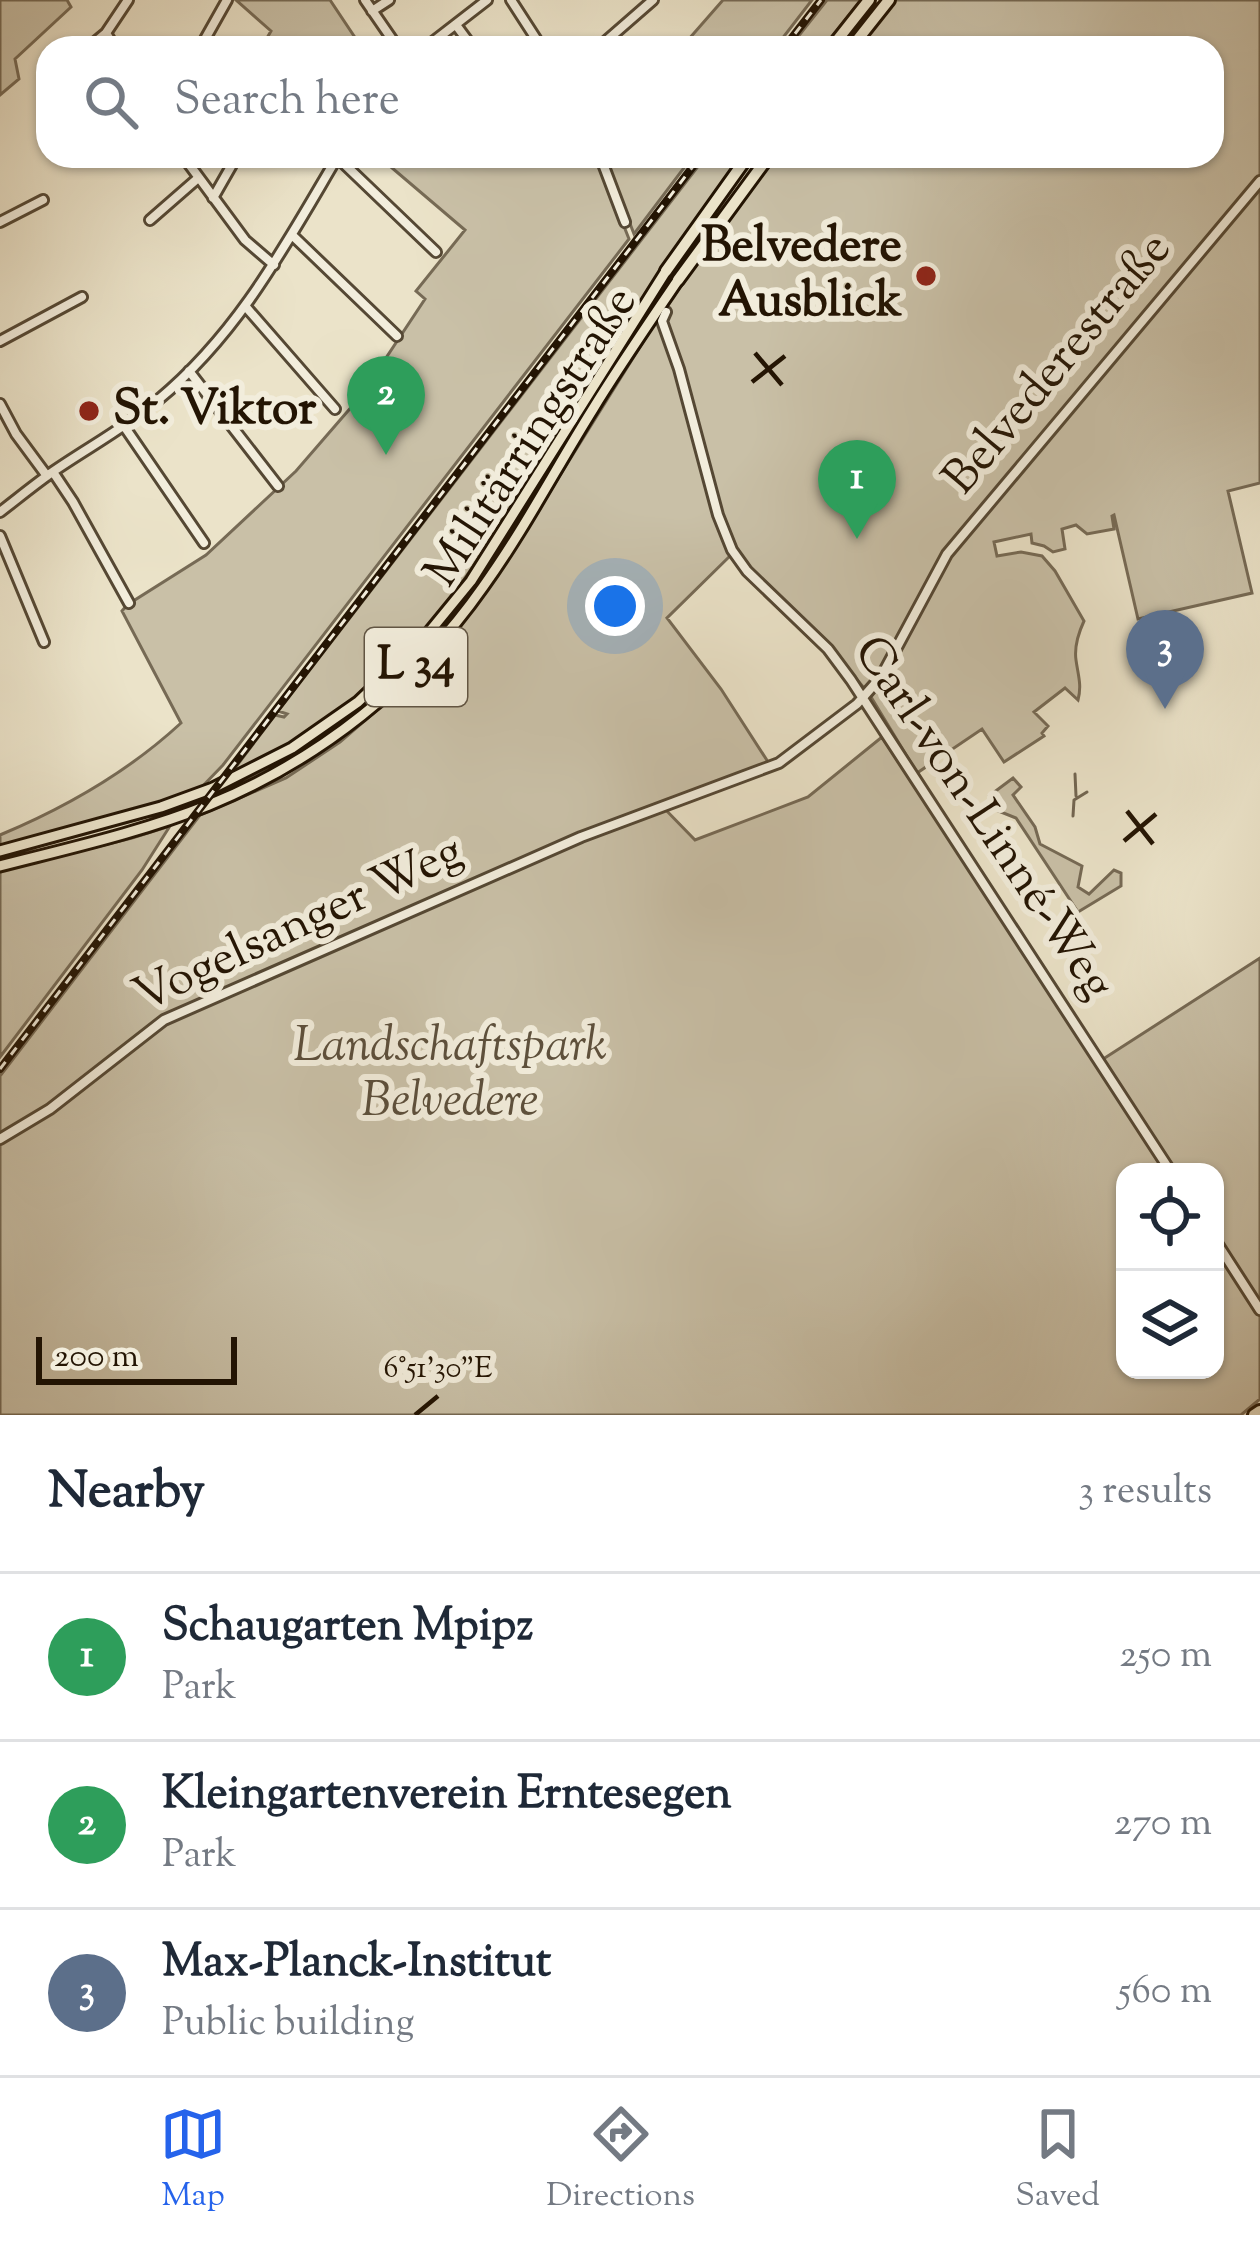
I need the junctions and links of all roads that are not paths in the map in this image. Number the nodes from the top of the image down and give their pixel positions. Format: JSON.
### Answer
{"nodes":[{"id":1,"x":128,"y":0,"type":"edge"},
{"id":2,"x":227,"y":0,"type":"edge"},
{"id":3,"x":365,"y":0,"type":"edge"},
{"id":4,"x":389,"y":0,"type":"edge"},
{"id":5,"x":487,"y":0,"type":"edge"},
{"id":6,"x":511,"y":0,"type":"edge"},
{"id":7,"x":652,"y":0,"type":"edge"},
{"id":8,"x":868,"y":0,"type":"edge"},
{"id":9,"x":889,"y":0,"type":"edge"},
{"id":10,"x":372,"y":11,"type":"junction"},
{"id":11,"x":456,"y":25,"type":"junction"},
{"id":12,"x":106,"y":33,"type":"junction"},
{"id":13,"x":102,"y":36,"type":"edge"},
{"id":14,"x":108,"y":36,"type":"edge"},
{"id":15,"x":207,"y":36,"type":"edge"},
{"id":16,"x":390,"y":36,"type":"edge"},
{"id":17,"x":441,"y":36,"type":"edge"},
{"id":18,"x":464,"y":36,"type":"edge"},
{"id":19,"x":534,"y":36,"type":"edge"},
{"id":20,"x":612,"y":36,"type":"edge"},
{"id":21,"x":840,"y":36,"type":"edge"},
{"id":22,"x":860,"y":36,"type":"edge"},
{"id":23,"x":190,"y":168,"type":"edge"},
{"id":24,"x":230,"y":168,"type":"edge"},
{"id":25,"x":332,"y":168,"type":"edge"},
{"id":26,"x":349,"y":168,"type":"edge"},
{"id":27,"x":605,"y":168,"type":"edge"},
{"id":28,"x":739,"y":168,"type":"edge"},
{"id":29,"x":760,"y":168,"type":"edge"},
{"id":30,"x":197,"y":179,"type":"junction"},
{"id":31,"x":1260,"y":181,"type":"edge"},
{"id":32,"x":213,"y":198,"type":"junction"},
{"id":33,"x":43,"y":200,"type":"dead end"},
{"id":34,"x":150,"y":220,"type":"dead end"},
{"id":35,"x":0,"y":221,"type":"edge"},
{"id":36,"x":626,"y":222,"type":"dead end"},
{"id":37,"x":292,"y":236,"type":"junction"},
{"id":38,"x":436,"y":252,"type":"dead end"},
{"id":39,"x":274,"y":265,"type":"junction"},
{"id":40,"x":666,"y":271,"type":"joint"},
{"id":41,"x":678,"y":280,"type":"joint"},
{"id":42,"x":82,"y":298,"type":"dead end"},
{"id":43,"x":246,"y":307,"type":"junction"},
{"id":44,"x":665,"y":312,"type":"dead end"},
{"id":45,"x":398,"y":336,"type":"dead end"},
{"id":46,"x":0,"y":341,"type":"edge"},
{"id":47,"x":189,"y":371,"type":"junction"},
{"id":48,"x":0,"y":404,"type":"edge"},
{"id":49,"x":335,"y":409,"type":"dead end"},
{"id":50,"x":124,"y":426,"type":"junction"},
{"id":51,"x":50,"y":474,"type":"junction"},
{"id":52,"x":278,"y":486,"type":"dead end"},
{"id":53,"x":0,"y":512,"type":"edge"},
{"id":54,"x":0,"y":536,"type":"edge"},
{"id":55,"x":204,"y":543,"type":"dead end"},
{"id":56,"x":129,"y":603,"type":"dead end"},
{"id":57,"x":44,"y":642,"type":"dead end"},
{"id":58,"x":864,"y":699,"type":"junction"},
{"id":59,"x":581,"y":838,"type":"joint"},
{"id":60,"x":0,"y":851,"type":"edge"},
{"id":61,"x":0,"y":866,"type":"edge"},
{"id":62,"x":0,"y":1139,"type":"edge"},
{"id":63,"x":1165,"y":1163,"type":"edge"},
{"id":64,"x":1224,"y":1254,"type":"edge"},
{"id":65,"x":1260,"y":1310,"type":"edge"}],
"edges":[{"from":1,"to":12,"type":"street"},
{"from":2,"to":15,"type":"street"},
{"from":3,"to":10,"type":"street"},
{"from":4,"to":10,"type":"street"},
{"from":5,"to":11,"type":"street"},
{"from":6,"to":19,"type":"street"},
{"from":7,"to":20,"type":"street"},
{"from":8,"to":21,"type":"highway"},
{"from":9,"to":22,"type":"highway"},
{"from":10,"to":16,"type":"street"},
{"from":11,"to":17,"type":"street"},
{"from":11,"to":18,"type":"street"},
{"from":12,"to":13,"type":"street"},
{"from":12,"to":14,"type":"street"},
{"from":23,"to":30,"type":"street"},
{"from":24,"to":32,"type":"street"},
{"from":25,"to":37,"type":"street"},
{"from":26,"to":38,"type":"street"},
{"from":27,"to":36,"type":"street"},
{"from":28,"to":40,"type":"highway","name":"Militärringstraße","number":"L 34"},
{"from":29,"to":41,"type":"highway","name":"Militärringstraße","number":"L 34"},
{"from":30,"to":32,"type":"street"},
{"from":30,"to":34,"type":"street"},
{"from":31,"to":58,"type":"street","name":"Belvederestraße"},
{"from":32,"to":39,"type":"street"},
{"from":33,"to":35,"type":"street"},
{"from":37,"to":39,"type":"street"},
{"from":37,"to":45,"type":"street"},
{"from":39,"to":43,"type":"street"},
{"from":40,"to":60,"type":"main road","name":"Militärringstraße","number":"L 34"},
{"from":41,"to":61,"type":"main road","name":"Militärringstraße","number":"L 34"},
{"from":42,"to":46,"type":"street"},
{"from":43,"to":47,"type":"street"},
{"from":43,"to":49,"type":"street"},
{"from":44,"to":58,"type":"street","name":"Carl-von-Linné-Weg"},
{"from":47,"to":50,"type":"street"},
{"from":47,"to":52,"type":"street"},
{"from":48,"to":51,"type":"street"},
{"from":50,"to":51,"type":"street"},
{"from":50,"to":55,"type":"street"},
{"from":51,"to":53,"type":"street"},
{"from":51,"to":56,"type":"street"},
{"from":54,"to":57,"type":"street"},
{"from":58,"to":59,"type":"street","name":"Belvederestraße"},
{"from":58,"to":63,"type":"street","name":"Carl-von-Linné-Weg"},
{"from":59,"to":62,"type":"street","name":"Vogelsanger Weg"},
{"from":64,"to":65,"type":"street"}]}
